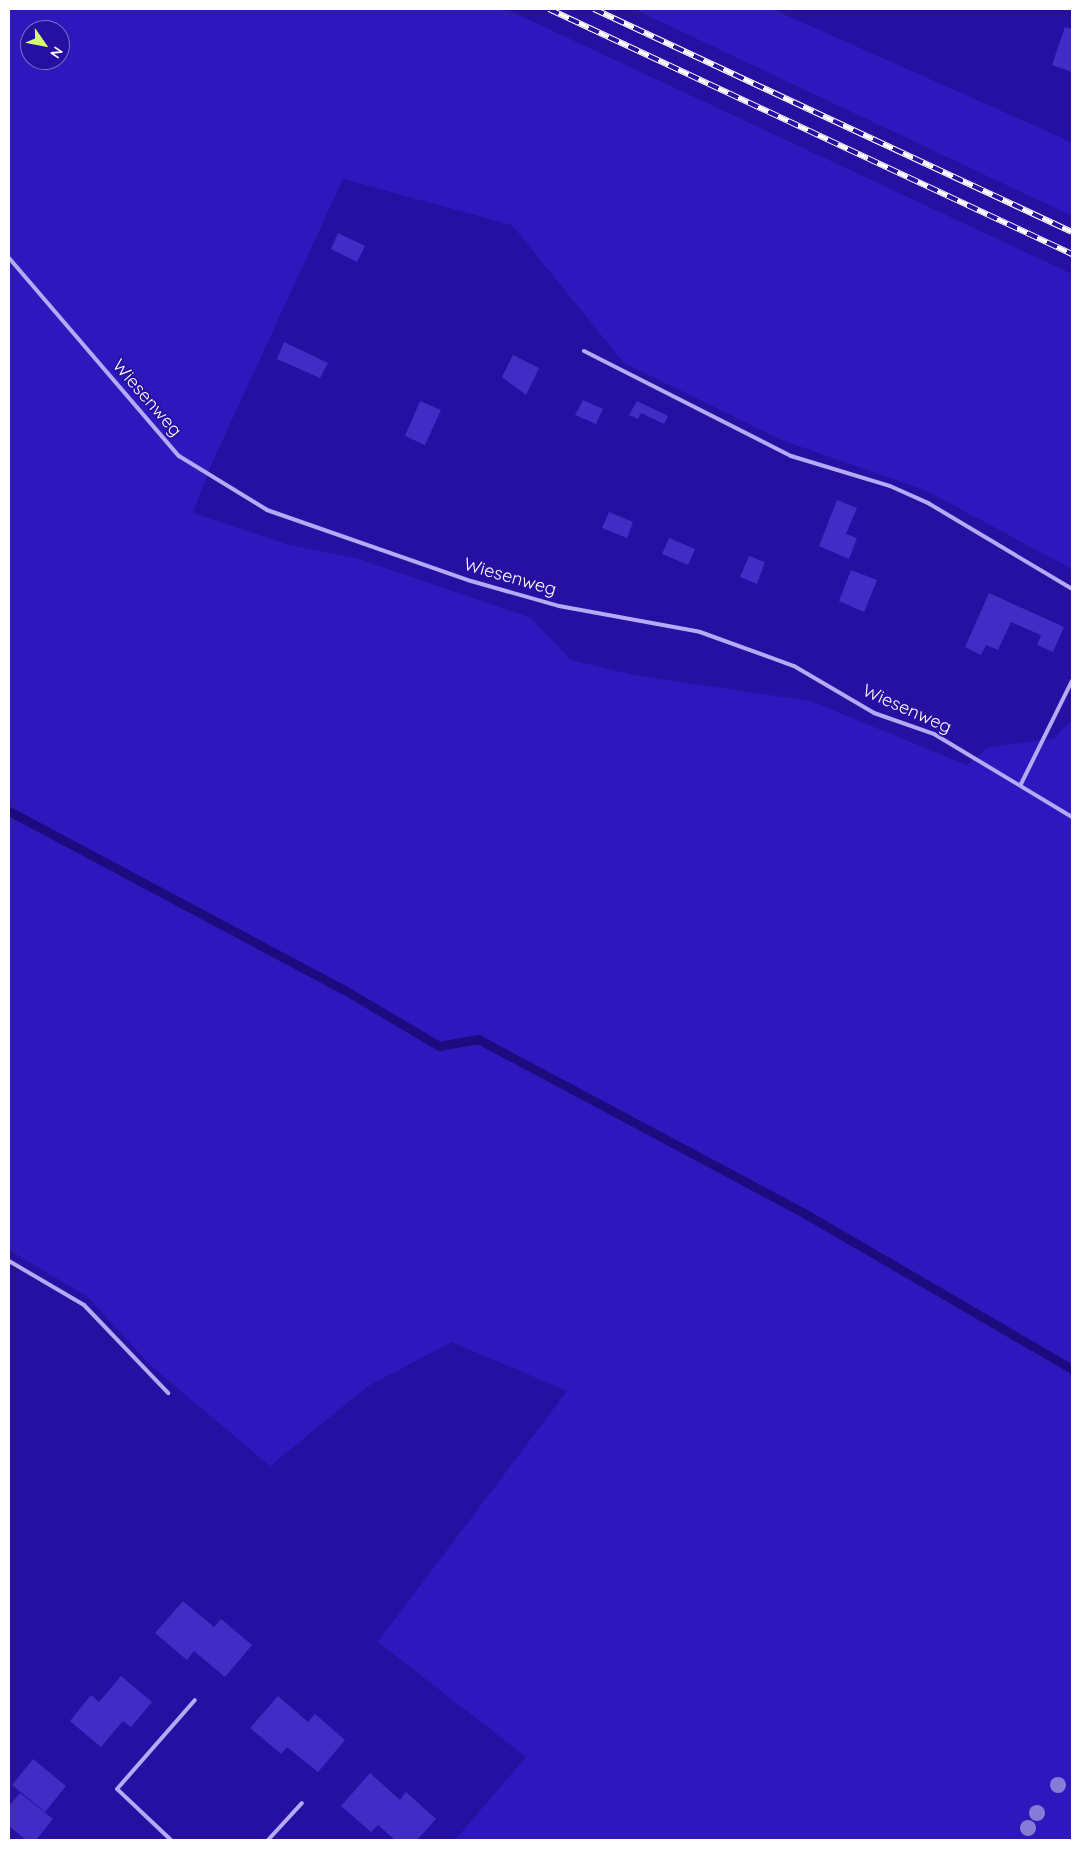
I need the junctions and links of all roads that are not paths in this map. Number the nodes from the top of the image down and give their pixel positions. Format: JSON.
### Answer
{"nodes":[{"id":1,"x":9,"y":258,"type":"edge"},
{"id":2,"x":584,"y":351,"type":"dead end"},
{"id":3,"x":1072,"y":589,"type":"edge"},
{"id":4,"x":1072,"y":681,"type":"edge"},
{"id":5,"x":1021,"y":784,"type":"junction"},
{"id":6,"x":1072,"y":817,"type":"edge"},
{"id":7,"x":9,"y":1261,"type":"edge"},
{"id":8,"x":168,"y":1393,"type":"dead end"},
{"id":9,"x":196,"y":1700,"type":"dead end"},
{"id":10,"x":302,"y":1803,"type":"dead end"},
{"id":11,"x":171,"y":1840,"type":"edge"},
{"id":12,"x":268,"y":1840,"type":"edge"}],
"edges":[{"from":1,"to":5,"type":"lane","name":"Wiesenweg"},
{"from":2,"to":3,"type":"lane"},
{"from":4,"to":5,"type":"lane"},
{"from":5,"to":6,"type":"lane","name":"Wiesenweg"},
{"from":7,"to":8,"type":"lane"},
{"from":9,"to":11,"type":"lane"},
{"from":10,"to":12,"type":"lane"}]}
